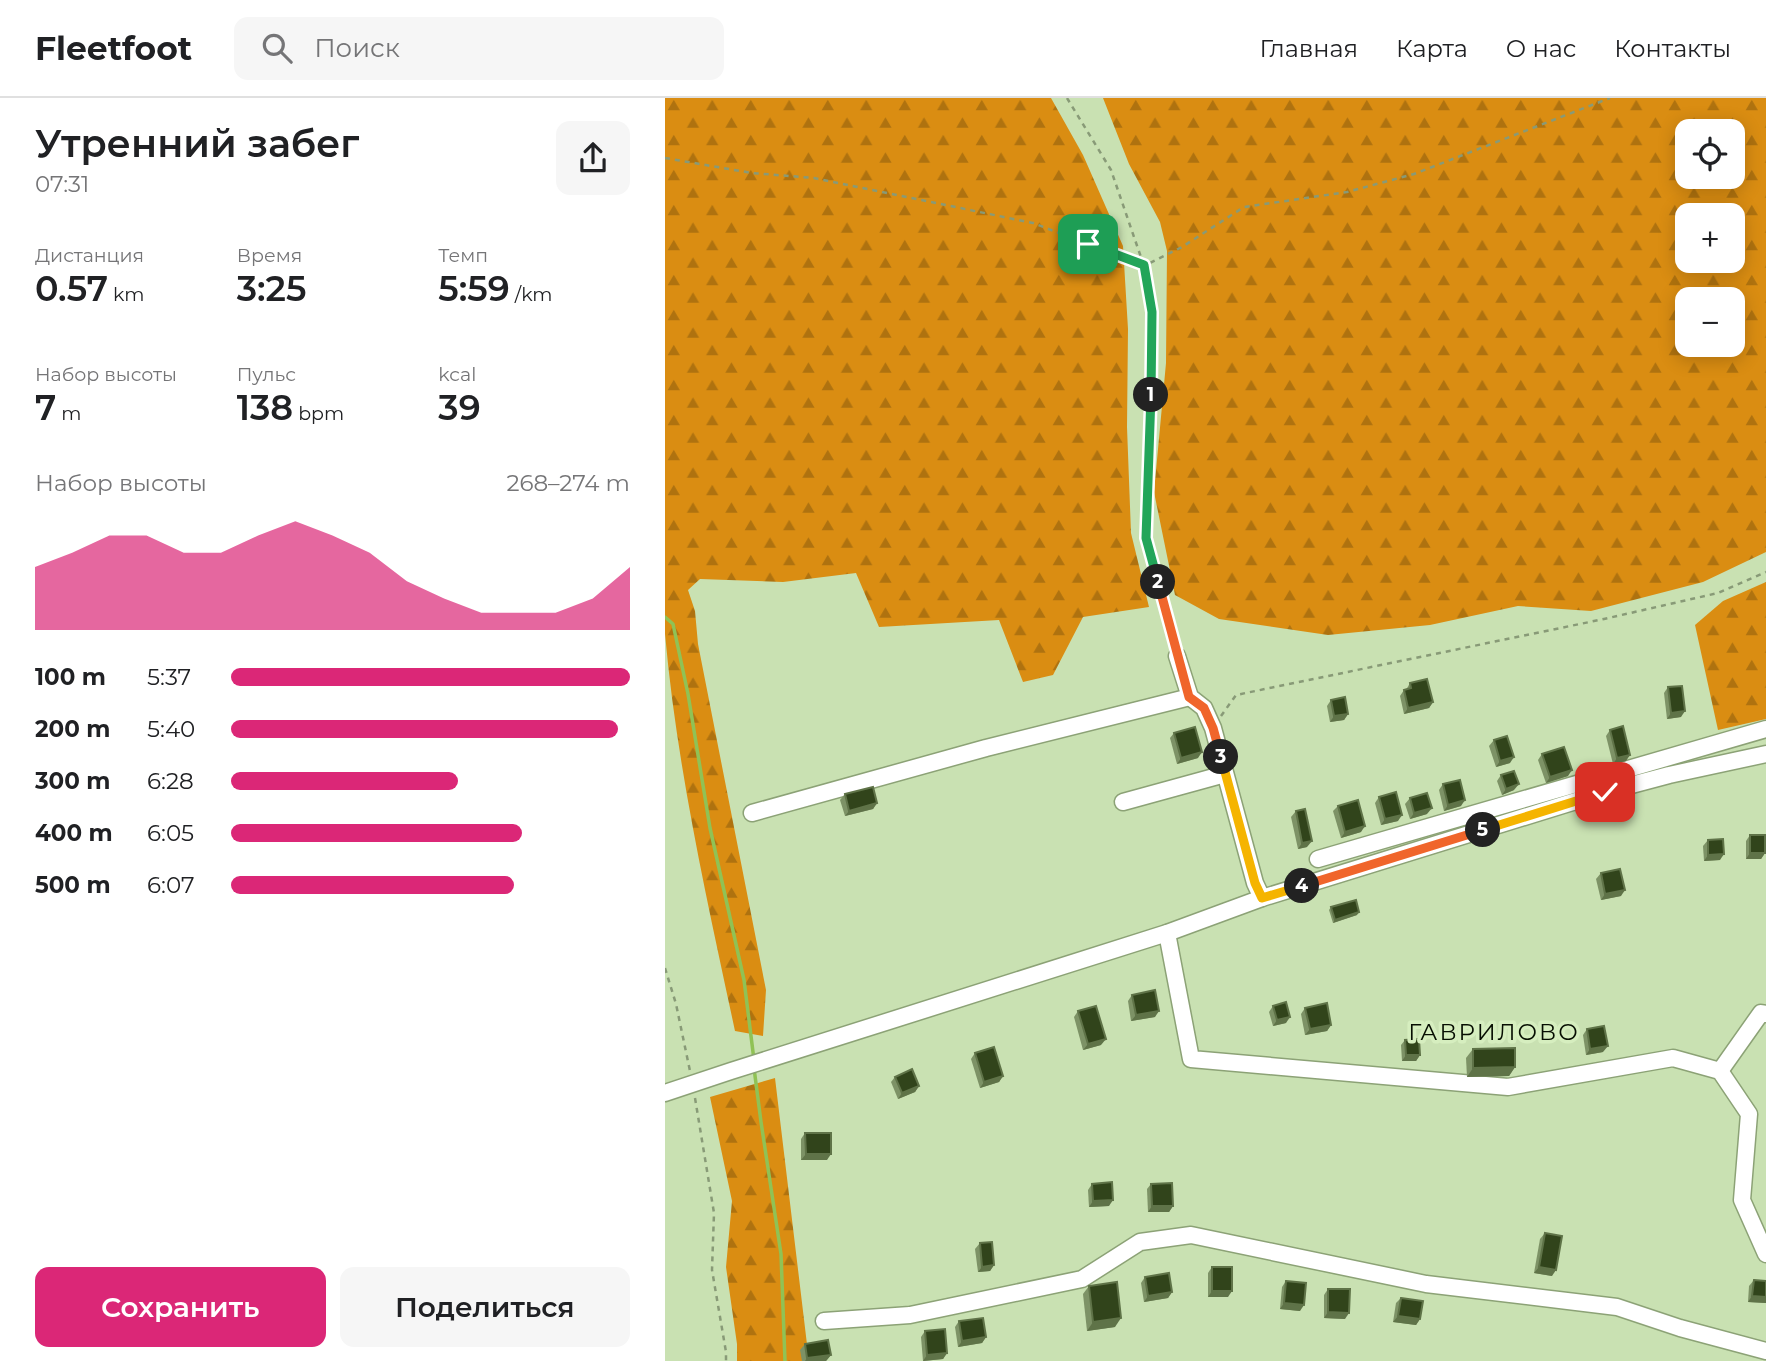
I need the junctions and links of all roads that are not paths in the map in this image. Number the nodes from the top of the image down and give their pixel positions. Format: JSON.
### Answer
{"nodes":[{"id":1,"x":1177,"y":656,"type":"road end"},
{"id":2,"x":1189,"y":697,"type":"junction"},
{"id":3,"x":1766,"y":729,"type":"edge"},
{"id":4,"x":1766,"y":754,"type":"edge"},
{"id":5,"x":1226,"y":774,"type":"junction"},
{"id":6,"x":1123,"y":802,"type":"dead end"},
{"id":7,"x":752,"y":813,"type":"dead end"},
{"id":8,"x":1318,"y":859,"type":"dead end"},
{"id":9,"x":1262,"y":898,"type":"junction"},
{"id":10,"x":1167,"y":933,"type":"junction"},
{"id":11,"x":1766,"y":1014,"type":"edge"},
{"id":12,"x":1720,"y":1071,"type":"junction"},
{"id":13,"x":665,"y":1093,"type":"edge"},
{"id":14,"x":1766,"y":1254,"type":"edge"},
{"id":15,"x":824,"y":1321,"type":"dead end"},
{"id":16,"x":1766,"y":1351,"type":"edge"}],
"edges":[{"from":1,"to":2,"type":"street"},
{"from":2,"to":5,"type":"street"},
{"from":2,"to":7,"type":"street"},
{"from":3,"to":8,"type":"street"},
{"from":4,"to":9,"type":"street"},
{"from":5,"to":6,"type":"street"},
{"from":5,"to":9,"type":"street"},
{"from":9,"to":10,"type":"street"},
{"from":10,"to":12,"type":"street"},
{"from":10,"to":13,"type":"street"},
{"from":11,"to":12,"type":"street"},
{"from":12,"to":14,"type":"street"},
{"from":15,"to":16,"type":"street"}]}
